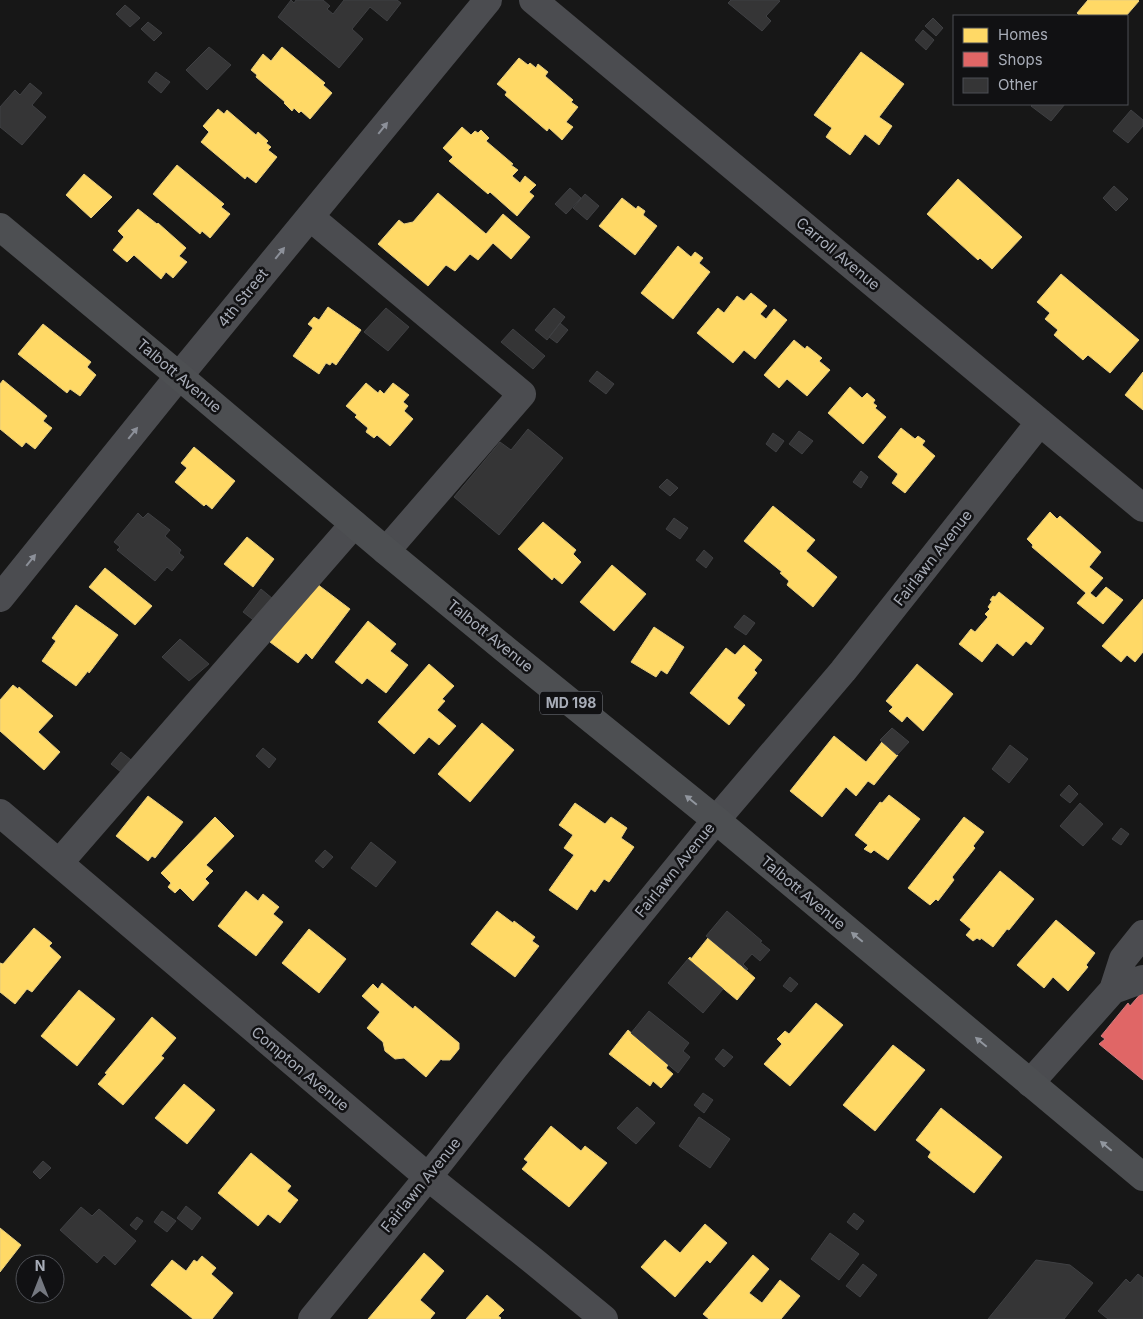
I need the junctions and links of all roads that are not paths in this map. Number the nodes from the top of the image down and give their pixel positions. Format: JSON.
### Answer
{"nodes":[{"id":1,"x":488,"y":0,"type":"edge"},
{"id":2,"x":533,"y":0,"type":"edge"},
{"id":3,"x":310,"y":217,"type":"junction"},
{"id":4,"x":0,"y":227,"type":"edge"},
{"id":5,"x":180,"y":376,"type":"junction"},
{"id":6,"x":1040,"y":422,"type":"junction"},
{"id":7,"x":1143,"y":508,"type":"edge"},
{"id":8,"x":354,"y":524,"type":"junction"},
{"id":9,"x":386,"y":551,"type":"junction"},
{"id":10,"x":0,"y":598,"type":"edge"},
{"id":11,"x":0,"y":813,"type":"edge"},
{"id":12,"x":716,"y":820,"type":"junction"},
{"id":13,"x":59,"y":864,"type":"junction"},
{"id":14,"x":1143,"y":934,"type":"edge"},
{"id":15,"x":1143,"y":979,"type":"edge"},
{"id":16,"x":1113,"y":990,"type":"junction"},
{"id":17,"x":1030,"y":1082,"type":"junction"},
{"id":18,"x":428,"y":1177,"type":"junction"},
{"id":19,"x":1143,"y":1177,"type":"edge"},
{"id":20,"x":312,"y":1319,"type":"edge"},
{"id":21,"x":604,"y":1319,"type":"edge"}],
"edges":[{"from":3,"to":1,"type":"street","name":"4th Street","one_way":true},
{"from":2,"to":6,"type":"street","name":"Carroll Avenue"},
{"from":5,"to":3,"type":"street","name":"4th Street","one_way":true},
{"from":3,"to":9,"type":"street"},
{"from":4,"to":5,"type":"main road","name":"Talbott Avenue","number":"MD 198"},
{"from":5,"to":8,"type":"main road","name":"Talbott Avenue","number":"MD 198"},
{"from":10,"to":5,"type":"street","name":"4th Street","one_way":true},
{"from":6,"to":7,"type":"street","name":"Carroll Avenue"},
{"from":6,"to":12,"type":"street","name":"Fairlawn Avenue"},
{"from":8,"to":9,"type":"main road","name":"Talbott Avenue","number":"MD 198"},
{"from":8,"to":13,"type":"street"},
{"from":12,"to":9,"type":"main road","name":"Talbott Avenue","number":"MD 198","one_way":true},
{"from":11,"to":13,"type":"street","name":"Compton Avenue"},
{"from":17,"to":12,"type":"main road","name":"Talbott Avenue","number":"MD 198","one_way":true},
{"from":12,"to":18,"type":"street","name":"Fairlawn Avenue"},
{"from":13,"to":18,"type":"street","name":"Compton Avenue"},
{"from":14,"to":16,"type":"street"},
{"from":15,"to":16,"type":"street"},
{"from":16,"to":17,"type":"street"},
{"from":19,"to":17,"type":"main road","name":"Talbott Avenue","number":"MD 198","one_way":true},
{"from":18,"to":20,"type":"street","name":"Fairlawn Avenue"},
{"from":18,"to":21,"type":"street","name":"Compton Avenue"}]}
